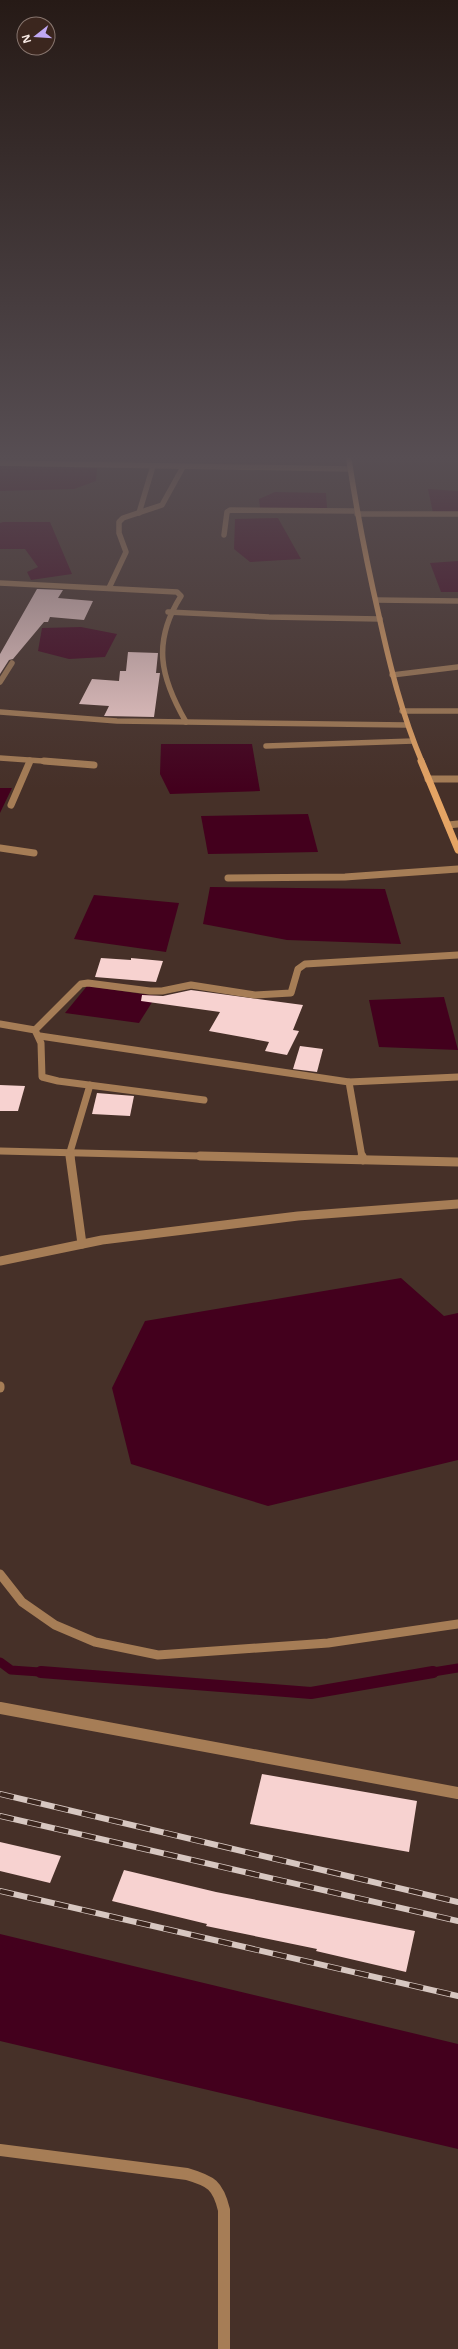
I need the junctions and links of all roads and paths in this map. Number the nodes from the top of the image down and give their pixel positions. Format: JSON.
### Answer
{"nodes":[{"id":1,"x":118,"y":570,"type":"edge"},
{"id":2,"x":369,"y":570,"type":"edge"},
{"id":3,"x":0,"y":583,"type":"edge"},
{"id":4,"x":109,"y":588,"type":"junction"},
{"id":5,"x":376,"y":600,"type":"junction"},
{"id":6,"x":458,"y":601,"type":"edge"},
{"id":7,"x":168,"y":612,"type":"junction"},
{"id":8,"x":380,"y":619,"type":"junction"},
{"id":9,"x":12,"y":662,"type":"dead end"},
{"id":10,"x":458,"y":667,"type":"edge"},
{"id":11,"x":392,"y":675,"type":"junction"},
{"id":12,"x":0,"y":682,"type":"edge"},
{"id":13,"x":402,"y":711,"type":"junction"},
{"id":14,"x":458,"y":711,"type":"edge"},
{"id":15,"x":0,"y":712,"type":"edge"},
{"id":16,"x":186,"y":722,"type":"junction"},
{"id":17,"x":406,"y":725,"type":"junction"},
{"id":18,"x":413,"y":741,"type":"junction"},
{"id":19,"x":266,"y":746,"type":"dead end"},
{"id":20,"x":0,"y":758,"type":"edge"},
{"id":21,"x":30,"y":761,"type":"junction"},
{"id":22,"x":94,"y":765,"type":"dead end"},
{"id":23,"x":458,"y":778,"type":"edge"},
{"id":24,"x":428,"y":779,"type":"junction"},
{"id":25,"x":11,"y":805,"type":"dead end"},
{"id":26,"x":448,"y":824,"type":"junction"},
{"id":27,"x":458,"y":824,"type":"edge"},
{"id":28,"x":0,"y":848,"type":"edge"},
{"id":29,"x":458,"y":850,"type":"edge"},
{"id":30,"x":34,"y":853,"type":"dead end"},
{"id":31,"x":458,"y":869,"type":"edge"},
{"id":32,"x":228,"y":878,"type":"dead end"},
{"id":33,"x":458,"y":955,"type":"edge"},
{"id":34,"x":0,"y":1024,"type":"edge"},
{"id":35,"x":38,"y":1033,"type":"junction"},
{"id":36,"x":458,"y":1076,"type":"edge"},
{"id":37,"x":349,"y":1082,"type":"junction"},
{"id":38,"x":90,"y":1085,"type":"junction"},
{"id":39,"x":204,"y":1100,"type":"dead end"},
{"id":40,"x":0,"y":1151,"type":"edge"},
{"id":41,"x":70,"y":1152,"type":"junction"},
{"id":42,"x":363,"y":1160,"type":"junction"},
{"id":43,"x":458,"y":1162,"type":"edge"},
{"id":44,"x":458,"y":1204,"type":"edge"},
{"id":45,"x":82,"y":1244,"type":"junction"},
{"id":46,"x":0,"y":1261,"type":"edge"},
{"id":47,"x":0,"y":1574,"type":"edge"},
{"id":48,"x":458,"y":1624,"type":"edge"},
{"id":49,"x":0,"y":1708,"type":"edge"},
{"id":50,"x":458,"y":1793,"type":"edge"},
{"id":51,"x":0,"y":2150,"type":"edge"},
{"id":52,"x":224,"y":2349,"type":"edge"}],
"edges":[{"from":1,"to":4,"type":"street"},
{"from":2,"to":5,"type":"main road"},
{"from":3,"to":4,"type":"street"},
{"from":4,"to":7,"type":"street"},
{"from":5,"to":6,"type":"street"},
{"from":5,"to":8,"type":"main road"},
{"from":7,"to":8,"type":"street"},
{"from":7,"to":16,"type":"street"},
{"from":8,"to":11,"type":"main road"},
{"from":9,"to":12,"type":"street"},
{"from":10,"to":11,"type":"street"},
{"from":11,"to":13,"type":"main road"},
{"from":13,"to":14,"type":"street"},
{"from":13,"to":17,"type":"main road"},
{"from":15,"to":16,"type":"street"},
{"from":16,"to":17,"type":"street"},
{"from":17,"to":18,"type":"main road"},
{"from":18,"to":19,"type":"street"},
{"from":18,"to":24,"type":"main road"},
{"from":20,"to":21,"type":"street"},
{"from":21,"to":22,"type":"street"},
{"from":21,"to":25,"type":"street"},
{"from":23,"to":24,"type":"street"},
{"from":24,"to":26,"type":"main road"},
{"from":26,"to":27,"type":"street"},
{"from":26,"to":29,"type":"main road"},
{"from":28,"to":30,"type":"street"},
{"from":31,"to":32,"type":"street"},
{"from":33,"to":35,"type":"street"},
{"from":34,"to":35,"type":"street"},
{"from":35,"to":37,"type":"street"},
{"from":35,"to":38,"type":"street"},
{"from":36,"to":37,"type":"street"},
{"from":37,"to":42,"type":"street"},
{"from":38,"to":39,"type":"street"},
{"from":38,"to":41,"type":"street"},
{"from":40,"to":41,"type":"street"},
{"from":41,"to":42,"type":"street"},
{"from":41,"to":45,"type":"street"},
{"from":42,"to":43,"type":"street"},
{"from":44,"to":45,"type":"street"},
{"from":45,"to":46,"type":"street"},
{"from":47,"to":48,"type":"street"},
{"from":49,"to":50,"type":"street"},
{"from":51,"to":52,"type":"street"}]}
